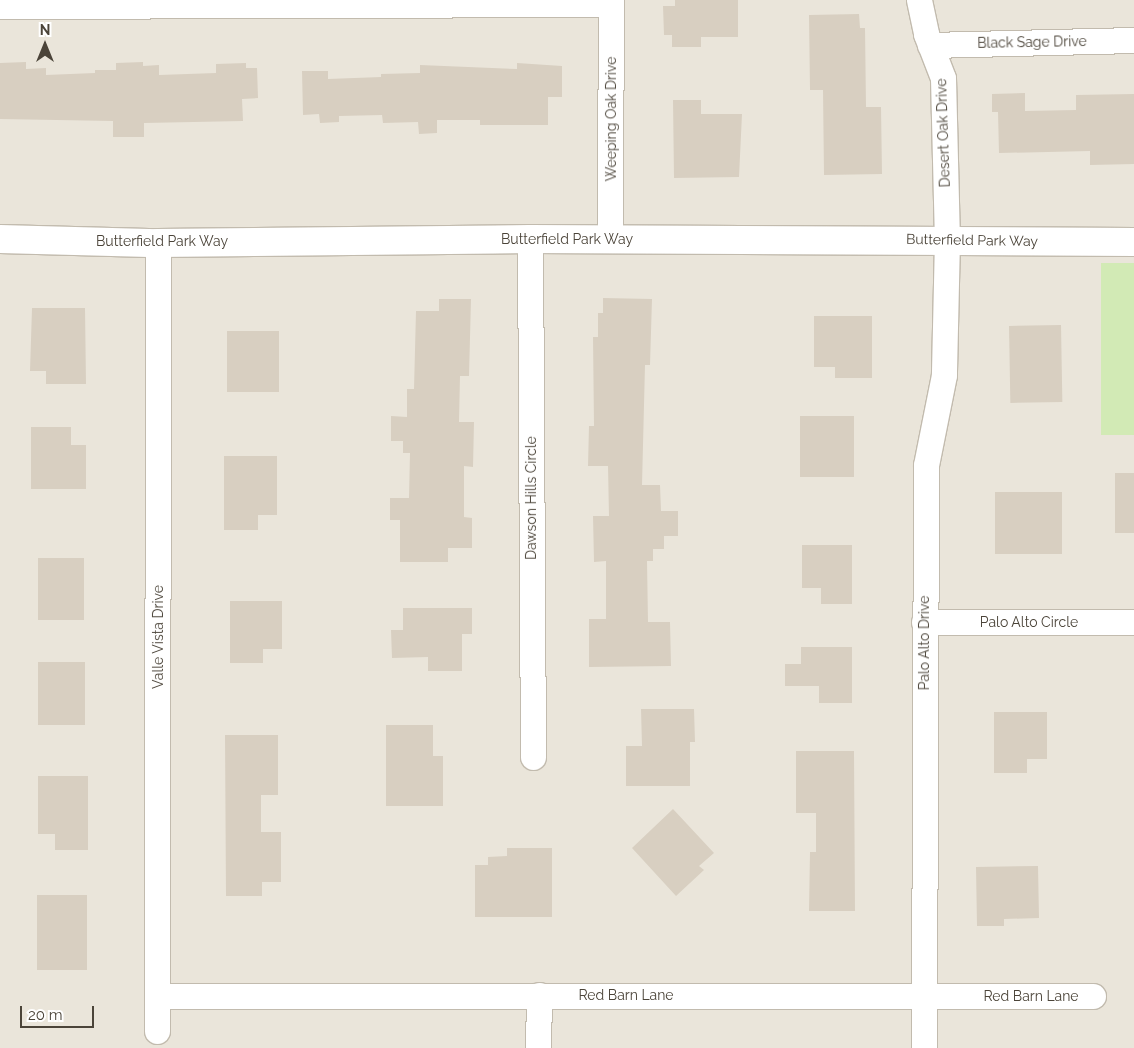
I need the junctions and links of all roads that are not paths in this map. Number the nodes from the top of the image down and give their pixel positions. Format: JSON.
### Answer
{"nodes":[{"id":1,"x":919,"y":0,"type":"edge"},
{"id":2,"x":612,"y":2,"type":"edge"},
{"id":3,"x":100,"y":3,"type":"edge"},
{"id":4,"x":0,"y":6,"type":"edge"},
{"id":5,"x":1134,"y":40,"type":"edge"},
{"id":6,"x":930,"y":45,"type":"junction"},
{"id":7,"x":0,"y":239,"type":"edge"},
{"id":8,"x":530,"y":239,"type":"junction"},
{"id":9,"x":610,"y":239,"type":"junction"},
{"id":10,"x":946,"y":239,"type":"junction"},
{"id":11,"x":1134,"y":242,"type":"edge"},
{"id":12,"x":158,"y":243,"type":"junction"},
{"id":13,"x":924,"y":622,"type":"junction"},
{"id":14,"x":1134,"y":622,"type":"edge"},
{"id":15,"x":533,"y":757,"type":"dead end"},
{"id":16,"x":539,"y":995,"type":"junction"},
{"id":17,"x":924,"y":995,"type":"junction"},
{"id":18,"x":159,"y":996,"type":"junction"},
{"id":19,"x":1094,"y":996,"type":"dead end"},
{"id":20,"x":157,"y":1031,"type":"dead end"},
{"id":21,"x":538,"y":1048,"type":"edge"},
{"id":22,"x":924,"y":1048,"type":"edge"}],
"edges":[{"from":1,"to":6,"type":"street","name":"Desert Oak Drive"},
{"from":2,"to":3,"type":"street"},
{"from":2,"to":9,"type":"street","name":"Weeping Oak Drive"},
{"from":3,"to":4,"type":"street"},
{"from":5,"to":6,"type":"street","name":"Black Sage Drive"},
{"from":6,"to":10,"type":"street","name":"Desert Oak Drive"},
{"from":7,"to":12,"type":"street","name":"Butterfield Park Way"},
{"from":8,"to":9,"type":"street","name":"Butterfield Park Way"},
{"from":8,"to":12,"type":"street","name":"Butterfield Park Way"},
{"from":8,"to":15,"type":"street","name":"Dawson Hills Circle"},
{"from":9,"to":10,"type":"street","name":"Butterfield Park Way"},
{"from":10,"to":11,"type":"street","name":"Butterfield Park Way"},
{"from":10,"to":13,"type":"street","name":"Palo Alto Drive"},
{"from":12,"to":18,"type":"street","name":"Valle Vista Drive"},
{"from":13,"to":14,"type":"street","name":"Palo Alto Circle"},
{"from":13,"to":17,"type":"street","name":"Palo Alto Drive"},
{"from":16,"to":17,"type":"street","name":"Red Barn Lane"},
{"from":16,"to":18,"type":"street","name":"Red Barn Lane"},
{"from":16,"to":21,"type":"street"},
{"from":17,"to":19,"type":"street","name":"Red Barn Lane"},
{"from":17,"to":22,"type":"street","name":"Palo Alto Drive"},
{"from":18,"to":20,"type":"street","name":"Valle Vista Drive"}]}
